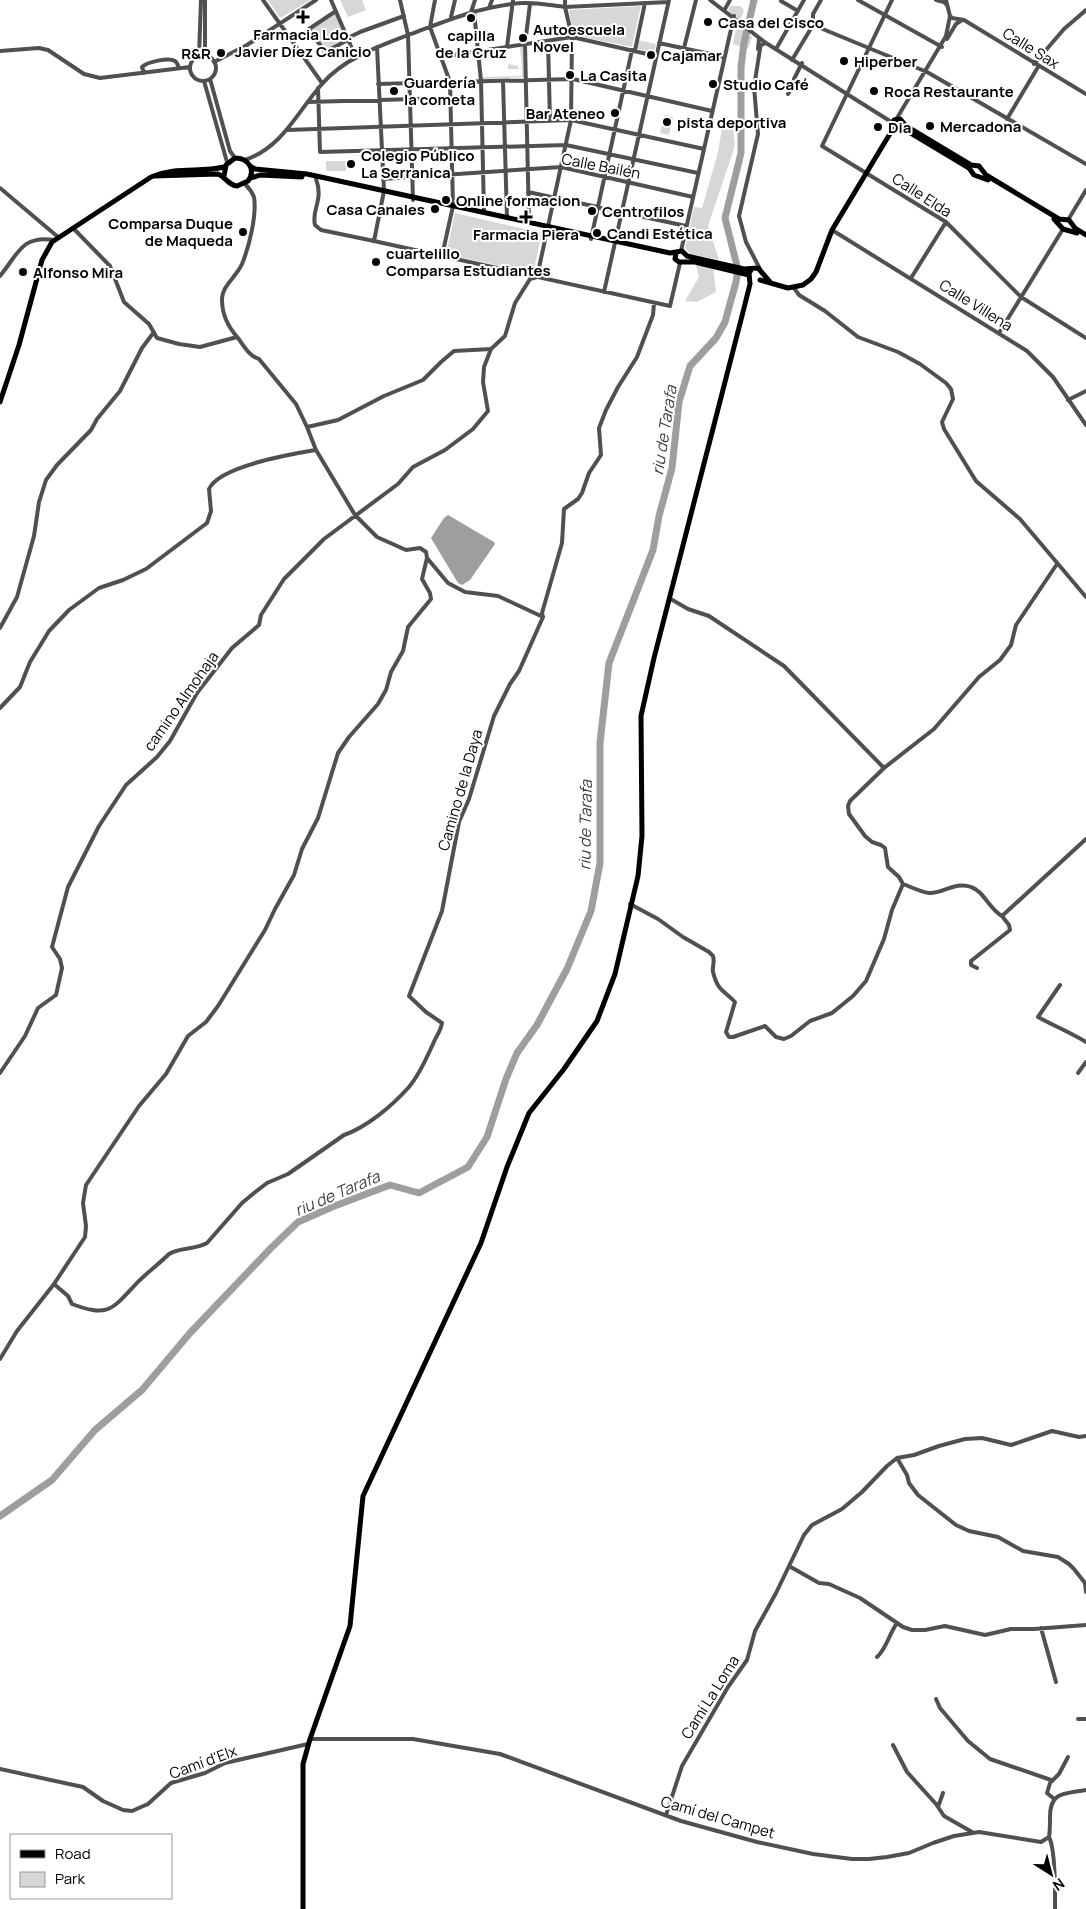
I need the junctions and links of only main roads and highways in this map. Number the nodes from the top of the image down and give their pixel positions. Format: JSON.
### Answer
{"nodes":[{"id":1,"x":249,"y":162,"type":"junction"},
{"id":2,"x":226,"y":165,"type":"junction"},
{"id":3,"x":974,"y":168,"type":"junction"},
{"id":4,"x":980,"y":173,"type":"junction"},
{"id":5,"x":151,"y":176,"type":"junction"},
{"id":6,"x":224,"y":176,"type":"junction"},
{"id":7,"x":251,"y":178,"type":"junction"},
{"id":8,"x":384,"y":192,"type":"junction"},
{"id":9,"x":452,"y":207,"type":"junction"},
{"id":10,"x":548,"y":228,"type":"junction"},
{"id":11,"x":1086,"y":237,"type":"edge"},
{"id":12,"x":677,"y":254,"type":"junction"},
{"id":13,"x":684,"y":260,"type":"junction"},
{"id":14,"x":755,"y":275,"type":"junction"},
{"id":15,"x":0,"y":402,"type":"edge"},
{"id":16,"x":303,"y":1909,"type":"edge"}],
"edges":[{"from":1,"to":2,"type":"main road"},
{"from":1,"to":7,"type":"main road"},
{"from":1,"to":8,"type":"main road"},
{"from":2,"to":5,"type":"main road"},
{"from":2,"to":6,"type":"main road"},
{"from":3,"to":4,"type":"main road"},
{"from":3,"to":4,"type":"main road"},
{"from":3,"to":14,"type":"main road"},
{"from":4,"to":11,"type":"main road"},
{"from":5,"to":6,"type":"main road"},
{"from":5,"to":15,"type":"main road"},
{"from":6,"to":7,"type":"main road"},
{"from":7,"to":8,"type":"main road"},
{"from":8,"to":9,"type":"main road"},
{"from":9,"to":10,"type":"main road"},
{"from":9,"to":10,"type":"main road"},
{"from":10,"to":12,"type":"main road"},
{"from":12,"to":13,"type":"main road"},
{"from":12,"to":13,"type":"main road"},
{"from":13,"to":14,"type":"main road"},
{"from":14,"to":16,"type":"main road"}]}
